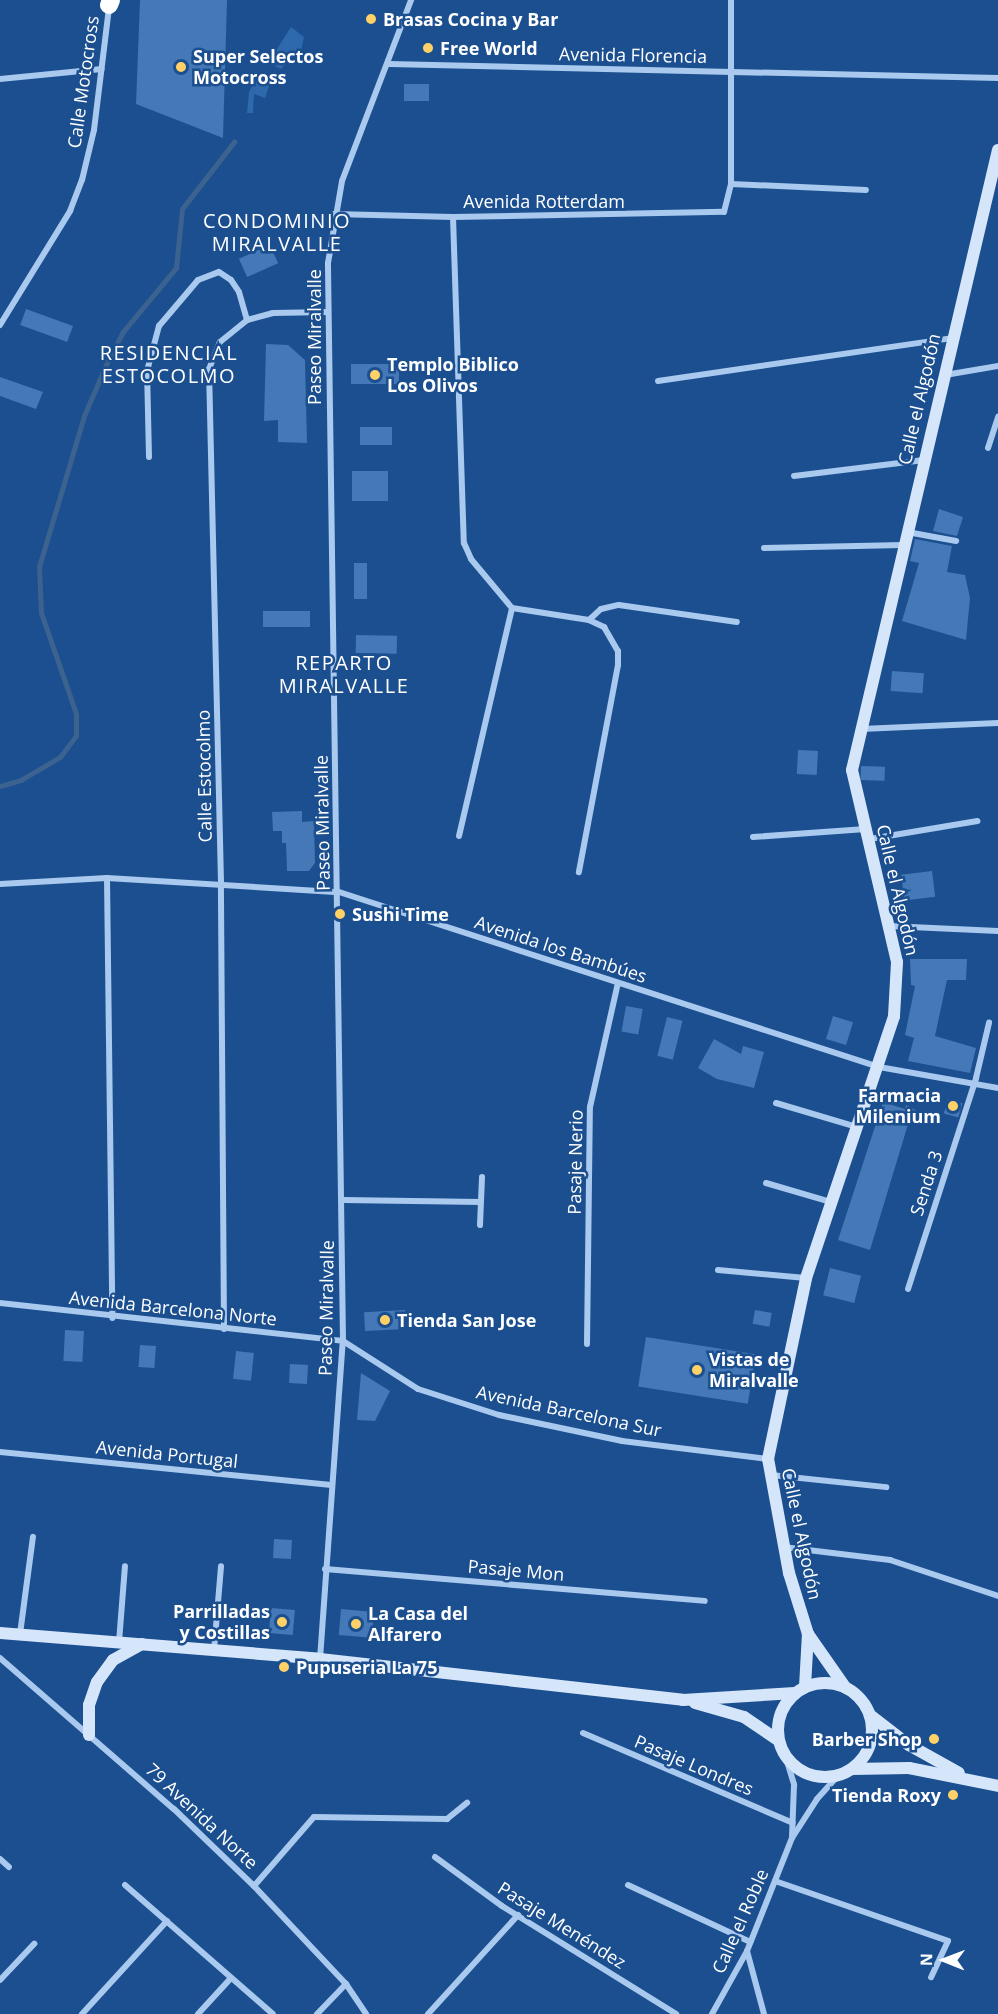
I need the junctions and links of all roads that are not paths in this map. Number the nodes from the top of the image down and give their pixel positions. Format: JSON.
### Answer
{"nodes":[{"id":1,"x":411,"y":0,"type":"edge"},
{"id":2,"x":731,"y":0,"type":"edge"},
{"id":3,"x":109,"y":1,"type":"edge"},
{"id":4,"x":389,"y":64,"type":"junction"},
{"id":5,"x":102,"y":69,"type":"junction"},
{"id":6,"x":731,"y":72,"type":"junction"},
{"id":7,"x":998,"y":78,"type":"edge"},
{"id":8,"x":0,"y":79,"type":"edge"},
{"id":9,"x":998,"y":150,"type":"edge"},
{"id":10,"x":731,"y":184,"type":"junction"},
{"id":11,"x":866,"y":190,"type":"dead end"},
{"id":12,"x":334,"y":214,"type":"junction"},
{"id":13,"x":453,"y":217,"type":"junction"},
{"id":14,"x":328,"y":312,"type":"junction"},
{"id":15,"x":247,"y":320,"type":"junction"},
{"id":16,"x":0,"y":325,"type":"edge"},
{"id":17,"x":952,"y":338,"type":"junction"},
{"id":18,"x":998,"y":366,"type":"edge"},
{"id":19,"x":942,"y":376,"type":"junction"},
{"id":20,"x":658,"y":381,"type":"dead end"},
{"id":21,"x":998,"y":417,"type":"edge"},
{"id":22,"x":988,"y":448,"type":"dead end"},
{"id":23,"x":149,"y":457,"type":"dead end"},
{"id":24,"x":924,"y":460,"type":"junction"},
{"id":25,"x":794,"y":476,"type":"dead end"},
{"id":26,"x":906,"y":532,"type":"junction"},
{"id":27,"x":956,"y":541,"type":"dead end"},
{"id":28,"x":903,"y":545,"type":"junction"},
{"id":29,"x":764,"y":548,"type":"dead end"},
{"id":30,"x":512,"y":608,"type":"junction"},
{"id":31,"x":589,"y":620,"type":"junction"},
{"id":32,"x":738,"y":622,"type":"dead end"},
{"id":33,"x":998,"y":723,"type":"edge"},
{"id":34,"x":860,"y":729,"type":"junction"},
{"id":35,"x":978,"y":821,"type":"dead end"},
{"id":36,"x":868,"y":834,"type":"junction"},
{"id":37,"x":459,"y":836,"type":"dead end"},
{"id":38,"x":753,"y":837,"type":"dead end"},
{"id":39,"x":579,"y":872,"type":"dead end"},
{"id":40,"x":107,"y":878,"type":"junction"},
{"id":41,"x":222,"y":882,"type":"junction"},
{"id":42,"x":0,"y":884,"type":"edge"},
{"id":43,"x":339,"y":892,"type":"junction"},
{"id":44,"x":889,"y":926,"type":"junction"},
{"id":45,"x":998,"y":931,"type":"edge"},
{"id":46,"x":618,"y":983,"type":"junction"},
{"id":47,"x":989,"y":1023,"type":"dead end"},
{"id":48,"x":879,"y":1067,"type":"junction"},
{"id":49,"x":974,"y":1086,"type":"junction"},
{"id":50,"x":998,"y":1088,"type":"edge"},
{"id":51,"x":776,"y":1103,"type":"dead end"},
{"id":52,"x":857,"y":1127,"type":"junction"},
{"id":53,"x":482,"y":1177,"type":"dead end"},
{"id":54,"x":766,"y":1183,"type":"dead end"},
{"id":55,"x":343,"y":1200,"type":"junction"},
{"id":56,"x":481,"y":1202,"type":"junction"},
{"id":57,"x":834,"y":1203,"type":"junction"},
{"id":58,"x":480,"y":1225,"type":"dead end"},
{"id":59,"x":718,"y":1270,"type":"dead end"},
{"id":60,"x":806,"y":1278,"type":"junction"},
{"id":61,"x":908,"y":1289,"type":"dead end"},
{"id":62,"x":0,"y":1303,"type":"edge"},
{"id":63,"x":112,"y":1318,"type":"junction"},
{"id":64,"x":224,"y":1329,"type":"junction"},
{"id":65,"x":343,"y":1341,"type":"junction"},
{"id":66,"x":587,"y":1344,"type":"dead end"},
{"id":67,"x":0,"y":1452,"type":"edge"},
{"id":68,"x":768,"y":1459,"type":"junction"},
{"id":69,"x":770,"y":1475,"type":"junction"},
{"id":70,"x":331,"y":1485,"type":"junction"},
{"id":71,"x":886,"y":1487,"type":"dead end"},
{"id":72,"x":33,"y":1537,"type":"dead end"},
{"id":73,"x":783,"y":1547,"type":"junction"},
{"id":74,"x":125,"y":1566,"type":"dead end"},
{"id":75,"x":221,"y":1566,"type":"dead end"},
{"id":76,"x":325,"y":1569,"type":"junction"},
{"id":77,"x":998,"y":1596,"type":"edge"},
{"id":78,"x":705,"y":1601,"type":"dead end"},
{"id":79,"x":0,"y":1633,"type":"edge"},
{"id":80,"x":20,"y":1634,"type":"junction"},
{"id":81,"x":808,"y":1634,"type":"junction"},
{"id":82,"x":119,"y":1642,"type":"junction"},
{"id":83,"x":142,"y":1644,"type":"junction"},
{"id":84,"x":214,"y":1650,"type":"junction"},
{"id":85,"x":0,"y":1658,"type":"edge"},
{"id":86,"x":320,"y":1659,"type":"junction"},
{"id":87,"x":845,"y":1687,"type":"junction"},
{"id":88,"x":800,"y":1690,"type":"junction"},
{"id":89,"x":682,"y":1700,"type":"junction"},
{"id":90,"x":870,"y":1715,"type":"junction"},
{"id":91,"x":583,"y":1733,"type":"dead end"},
{"id":92,"x":89,"y":1735,"type":"junction"},
{"id":93,"x":778,"y":1740,"type":"junction"},
{"id":94,"x":786,"y":1758,"type":"junction"},
{"id":95,"x":852,"y":1769,"type":"junction"},
{"id":96,"x":838,"y":1776,"type":"junction"},
{"id":97,"x":968,"y":1778,"type":"junction"},
{"id":98,"x":998,"y":1786,"type":"edge"},
{"id":99,"x":467,"y":1803,"type":"dead end"},
{"id":100,"x":794,"y":1823,"type":"junction"},
{"id":101,"x":792,"y":1838,"type":"junction"},
{"id":102,"x":435,"y":1857,"type":"dead end"},
{"id":103,"x":0,"y":1858,"type":"edge"},
{"id":104,"x":9,"y":1867,"type":"dead end"},
{"id":105,"x":775,"y":1881,"type":"junction"},
{"id":106,"x":125,"y":1885,"type":"dead end"},
{"id":107,"x":628,"y":1885,"type":"dead end"},
{"id":108,"x":254,"y":1886,"type":"junction"},
{"id":109,"x":518,"y":1915,"type":"junction"},
{"id":110,"x":167,"y":1921,"type":"junction"},
{"id":111,"x":750,"y":1942,"type":"junction"},
{"id":112,"x":34,"y":1944,"type":"dead end"},
{"id":113,"x":747,"y":1951,"type":"junction"},
{"id":114,"x":931,"y":1977,"type":"dead end"},
{"id":115,"x":231,"y":1978,"type":"junction"},
{"id":116,"x":0,"y":1980,"type":"edge"},
{"id":117,"x":346,"y":1984,"type":"junction"},
{"id":118,"x":82,"y":2014,"type":"edge"},
{"id":119,"x":198,"y":2014,"type":"edge"},
{"id":120,"x":273,"y":2014,"type":"edge"},
{"id":121,"x":317,"y":2014,"type":"edge"},
{"id":122,"x":366,"y":2014,"type":"edge"},
{"id":123,"x":428,"y":2014,"type":"edge"},
{"id":124,"x":676,"y":2014,"type":"edge"},
{"id":125,"x":712,"y":2014,"type":"edge"},
{"id":126,"x":764,"y":2014,"type":"edge"}],
"edges":[{"from":1,"to":4,"type":"street","name":"Paseo Miralvalle"},
{"from":2,"to":6,"type":"street"},
{"from":3,"to":5,"type":"street","name":"Calle Motocross"},
{"from":4,"to":6,"type":"street","name":"Avenida Florencia"},
{"from":4,"to":12,"type":"street","name":"Paseo Miralvalle"},
{"from":5,"to":8,"type":"street"},
{"from":5,"to":16,"type":"street","name":"Calle Motocross"},
{"from":6,"to":7,"type":"street","name":"Avenida Florencia"},
{"from":6,"to":10,"type":"street"},
{"from":9,"to":17,"type":"street","name":"Calle el Algodón"},
{"from":10,"to":11,"type":"street"},
{"from":10,"to":13,"type":"street","name":"Avenida Rotterdam"},
{"from":12,"to":13,"type":"street","name":"Avenida Rotterdam"},
{"from":12,"to":14,"type":"street","name":"Paseo Miralvalle"},
{"from":13,"to":30,"type":"street"},
{"from":14,"to":15,"type":"street","name":"Calle Estocolmo"},
{"from":14,"to":43,"type":"street","name":"Paseo Miralvalle"},
{"from":15,"to":23,"type":"street"},
{"from":15,"to":41,"type":"street","name":"Calle Estocolmo"},
{"from":17,"to":19,"type":"street","name":"Calle el Algodón"},
{"from":17,"to":20,"type":"street"},
{"from":18,"to":19,"type":"street"},
{"from":19,"to":24,"type":"street","name":"Calle el Algodón"},
{"from":21,"to":22,"type":"street"},
{"from":24,"to":25,"type":"street"},
{"from":24,"to":26,"type":"street","name":"Calle el Algodón"},
{"from":26,"to":27,"type":"street"},
{"from":26,"to":28,"type":"street","name":"Calle el Algodón"},
{"from":28,"to":29,"type":"street"},
{"from":28,"to":34,"type":"street","name":"Calle el Algodón"},
{"from":30,"to":31,"type":"street"},
{"from":30,"to":37,"type":"street"},
{"from":31,"to":32,"type":"street"},
{"from":31,"to":39,"type":"street"},
{"from":33,"to":34,"type":"street"},
{"from":34,"to":36,"type":"street","name":"Calle el Algodón"},
{"from":35,"to":36,"type":"street"},
{"from":36,"to":38,"type":"street"},
{"from":36,"to":44,"type":"street","name":"Calle el Algodón"},
{"from":40,"to":41,"type":"street","name":"Avenida los Bambúes"},
{"from":40,"to":42,"type":"street","name":"Avenida los Bambúes"},
{"from":40,"to":63,"type":"street"},
{"from":41,"to":43,"type":"street","name":"Avenida los Bambúes"},
{"from":41,"to":64,"type":"street","name":"Calle Estocolmo"},
{"from":43,"to":46,"type":"street","name":"Avenida los Bambúes"},
{"from":43,"to":55,"type":"street","name":"Paseo Miralvalle"},
{"from":44,"to":45,"type":"street"},
{"from":44,"to":48,"type":"street","name":"Calle el Algodón"},
{"from":46,"to":48,"type":"street","name":"Avenida los Bambúes"},
{"from":46,"to":66,"type":"street","name":"Pasaje Nerio"},
{"from":47,"to":49,"type":"street","name":"Senda 3"},
{"from":48,"to":49,"type":"street","name":"Avenida los Bambúes"},
{"from":48,"to":52,"type":"street","name":"Calle el Algodón"},
{"from":49,"to":50,"type":"street","name":"Avenida los Bambúes"},
{"from":49,"to":61,"type":"street","name":"Senda 3"},
{"from":51,"to":52,"type":"street"},
{"from":52,"to":57,"type":"street","name":"Calle el Algodón"},
{"from":53,"to":56,"type":"street"},
{"from":54,"to":57,"type":"street"},
{"from":55,"to":56,"type":"street"},
{"from":55,"to":65,"type":"street","name":"Paseo Miralvalle"},
{"from":56,"to":58,"type":"street"},
{"from":57,"to":60,"type":"street","name":"Calle el Algodón"},
{"from":59,"to":60,"type":"street"},
{"from":60,"to":68,"type":"street","name":"Calle el Algodón"},
{"from":62,"to":63,"type":"street","name":"Avenida Barcelona Norte"},
{"from":63,"to":64,"type":"street","name":"Avenida Barcelona Norte"},
{"from":64,"to":65,"type":"street","name":"Avenida Barcelona Norte"},
{"from":65,"to":68,"type":"street","name":"Avenida Barcelona Sur"},
{"from":65,"to":70,"type":"street","name":"Paseo Miralvalle"},
{"from":67,"to":70,"type":"street","name":"Avenida Portugal"},
{"from":68,"to":69,"type":"street","name":"Calle el Algodón"},
{"from":69,"to":71,"type":"street"},
{"from":69,"to":73,"type":"street","name":"Calle el Algodón"},
{"from":70,"to":76,"type":"street","name":"Paseo Miralvalle"},
{"from":72,"to":80,"type":"street"},
{"from":73,"to":77,"type":"street"},
{"from":73,"to":81,"type":"street","name":"Calle el Algodón"},
{"from":74,"to":82,"type":"street"},
{"from":75,"to":84,"type":"street"},
{"from":76,"to":78,"type":"street","name":"Pasaje Mon"},
{"from":76,"to":86,"type":"street","name":"Paseo Miralvalle"},
{"from":79,"to":80,"type":"street"},
{"from":80,"to":82,"type":"street"},
{"from":81,"to":87,"type":"street","name":"Calle el Algodón"},
{"from":81,"to":88,"type":"street","name":"Calle el Algodón"},
{"from":82,"to":83,"type":"street"},
{"from":83,"to":84,"type":"street"},
{"from":83,"to":92,"type":"street"},
{"from":84,"to":86,"type":"street"},
{"from":85,"to":92,"type":"street","name":"79 Avenida Norte"},
{"from":86,"to":89,"type":"street"},
{"from":87,"to":88,"type":"street"},
{"from":87,"to":90,"type":"street"},
{"from":88,"to":89,"type":"street"},
{"from":88,"to":93,"type":"street"},
{"from":89,"to":93,"type":"street"},
{"from":90,"to":95,"type":"street"},
{"from":90,"to":97,"type":"street"},
{"from":91,"to":100,"type":"street","name":"Pasaje Londres"},
{"from":92,"to":108,"type":"street","name":"79 Avenida Norte"},
{"from":93,"to":94,"type":"street"},
{"from":94,"to":96,"type":"street"},
{"from":94,"to":100,"type":"street","name":"Calle el Roble"},
{"from":95,"to":96,"type":"street"},
{"from":95,"to":97,"type":"street"},
{"from":96,"to":101,"type":"street","name":"Calle el Roble"},
{"from":97,"to":98,"type":"street"},
{"from":99,"to":108,"type":"street"},
{"from":100,"to":101,"type":"street","name":"Calle el Roble"},
{"from":101,"to":105,"type":"street","name":"Calle el Roble"},
{"from":102,"to":109,"type":"street","name":"Pasaje Menéndez"},
{"from":103,"to":104,"type":"street"},
{"from":105,"to":111,"type":"street","name":"Calle el Roble"},
{"from":105,"to":114,"type":"street"},
{"from":106,"to":110,"type":"street"},
{"from":107,"to":111,"type":"street"},
{"from":108,"to":117,"type":"street","name":"79 Avenida Norte"},
{"from":109,"to":123,"type":"street"},
{"from":109,"to":124,"type":"street","name":"Pasaje Menéndez"},
{"from":110,"to":115,"type":"street"},
{"from":110,"to":118,"type":"street"},
{"from":111,"to":113,"type":"street","name":"Calle el Roble"},
{"from":112,"to":116,"type":"street"},
{"from":113,"to":125,"type":"street","name":"Calle el Roble"},
{"from":113,"to":126,"type":"street"},
{"from":115,"to":119,"type":"street"},
{"from":115,"to":120,"type":"street"},
{"from":117,"to":121,"type":"street"},
{"from":117,"to":122,"type":"street","name":"79 Avenida Norte"}]}
